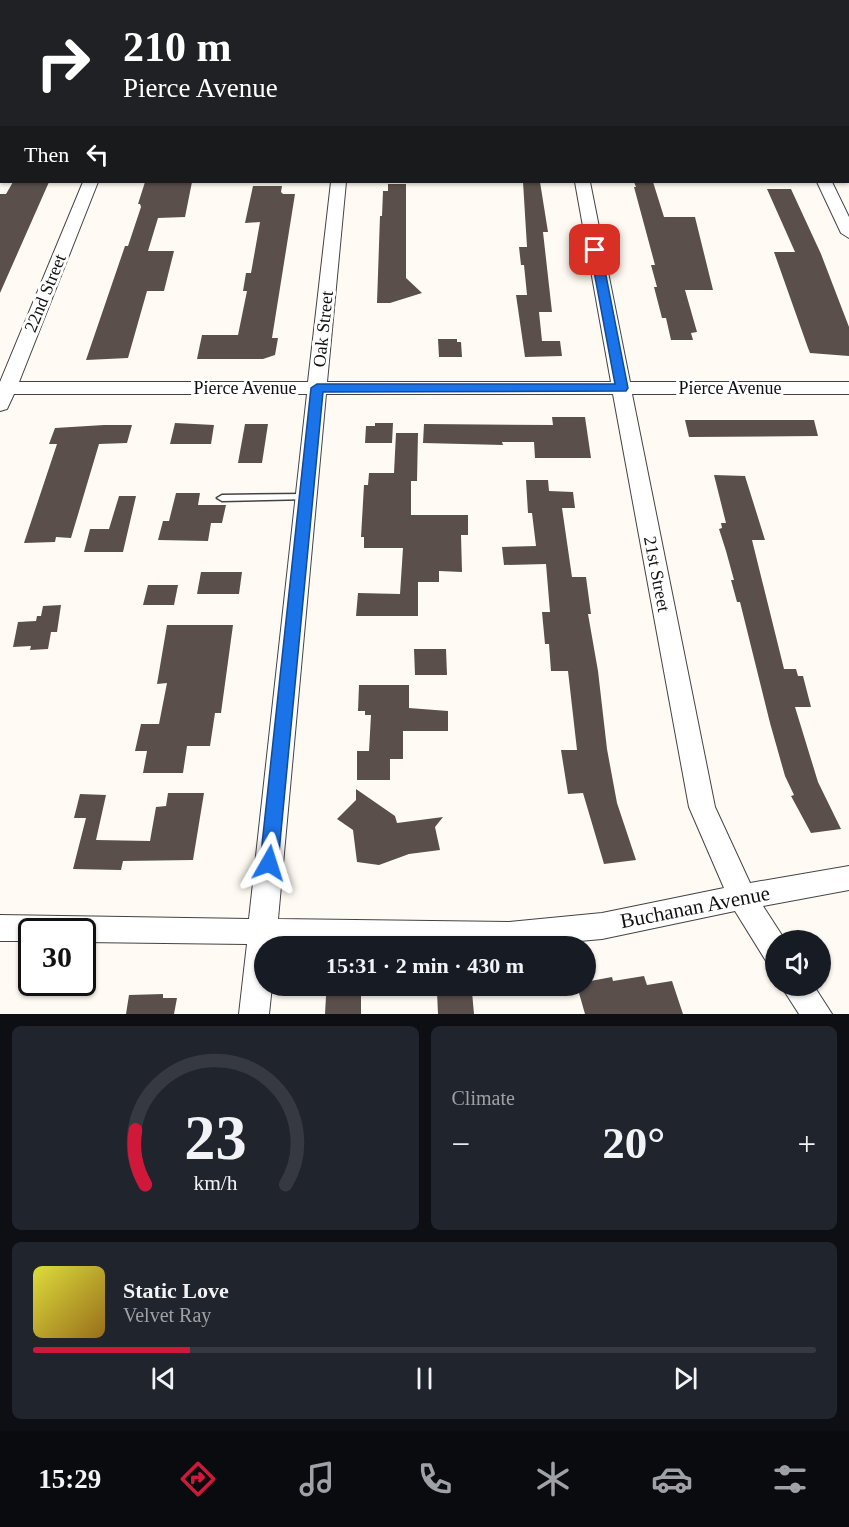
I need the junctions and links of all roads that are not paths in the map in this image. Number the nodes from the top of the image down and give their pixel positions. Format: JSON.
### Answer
{"nodes":[{"id":1,"x":90,"y":183,"type":"edge"},
{"id":2,"x":338,"y":183,"type":"edge"},
{"id":3,"x":582,"y":183,"type":"edge"},
{"id":4,"x":824,"y":183,"type":"edge"},
{"id":5,"x":849,"y":233,"type":"edge"},
{"id":6,"x":317,"y":388,"type":"junction"},
{"id":7,"x":622,"y":388,"type":"junction"},
{"id":8,"x":849,"y":388,"type":"edge"},
{"id":9,"x":2,"y":394,"type":"edge"},
{"id":10,"x":306,"y":497,"type":"junction"},
{"id":11,"x":222,"y":498,"type":"dead end"},
{"id":12,"x":849,"y":878,"type":"edge"},
{"id":13,"x":742,"y":897,"type":"junction"},
{"id":14,"x":0,"y":928,"type":"edge"},
{"id":15,"x":262,"y":931,"type":"junction"},
{"id":16,"x":765,"y":934,"type":"edge"},
{"id":17,"x":804,"y":996,"type":"edge"},
{"id":18,"x":254,"y":1014,"type":"edge"},
{"id":19,"x":817,"y":1014,"type":"edge"}],
"edges":[{"from":1,"to":9,"type":"street","name":"22nd Street"},
{"from":2,"to":6,"type":"street","name":"Oak Street"},
{"from":3,"to":7,"type":"street","name":"21st Street"},
{"from":4,"to":5,"type":"street"},
{"from":6,"to":7,"type":"street","name":"Pierce Avenue"},
{"from":6,"to":9,"type":"street","name":"Pierce Avenue"},
{"from":6,"to":10,"type":"street","name":"Oak Street"},
{"from":7,"to":8,"type":"street","name":"Pierce Avenue"},
{"from":7,"to":13,"type":"street","name":"21st Street"},
{"from":10,"to":11,"type":"lane"},
{"from":10,"to":15,"type":"street","name":"Oak Street"},
{"from":12,"to":13,"type":"street","name":"Buchanan Avenue"},
{"from":13,"to":15,"type":"street","name":"Buchanan Avenue"},
{"from":13,"to":16,"type":"street","name":"21st Street"},
{"from":14,"to":15,"type":"street","name":"Buchanan Avenue"},
{"from":15,"to":18,"type":"street","name":"Oak Street"},
{"from":17,"to":19,"type":"street"}]}
